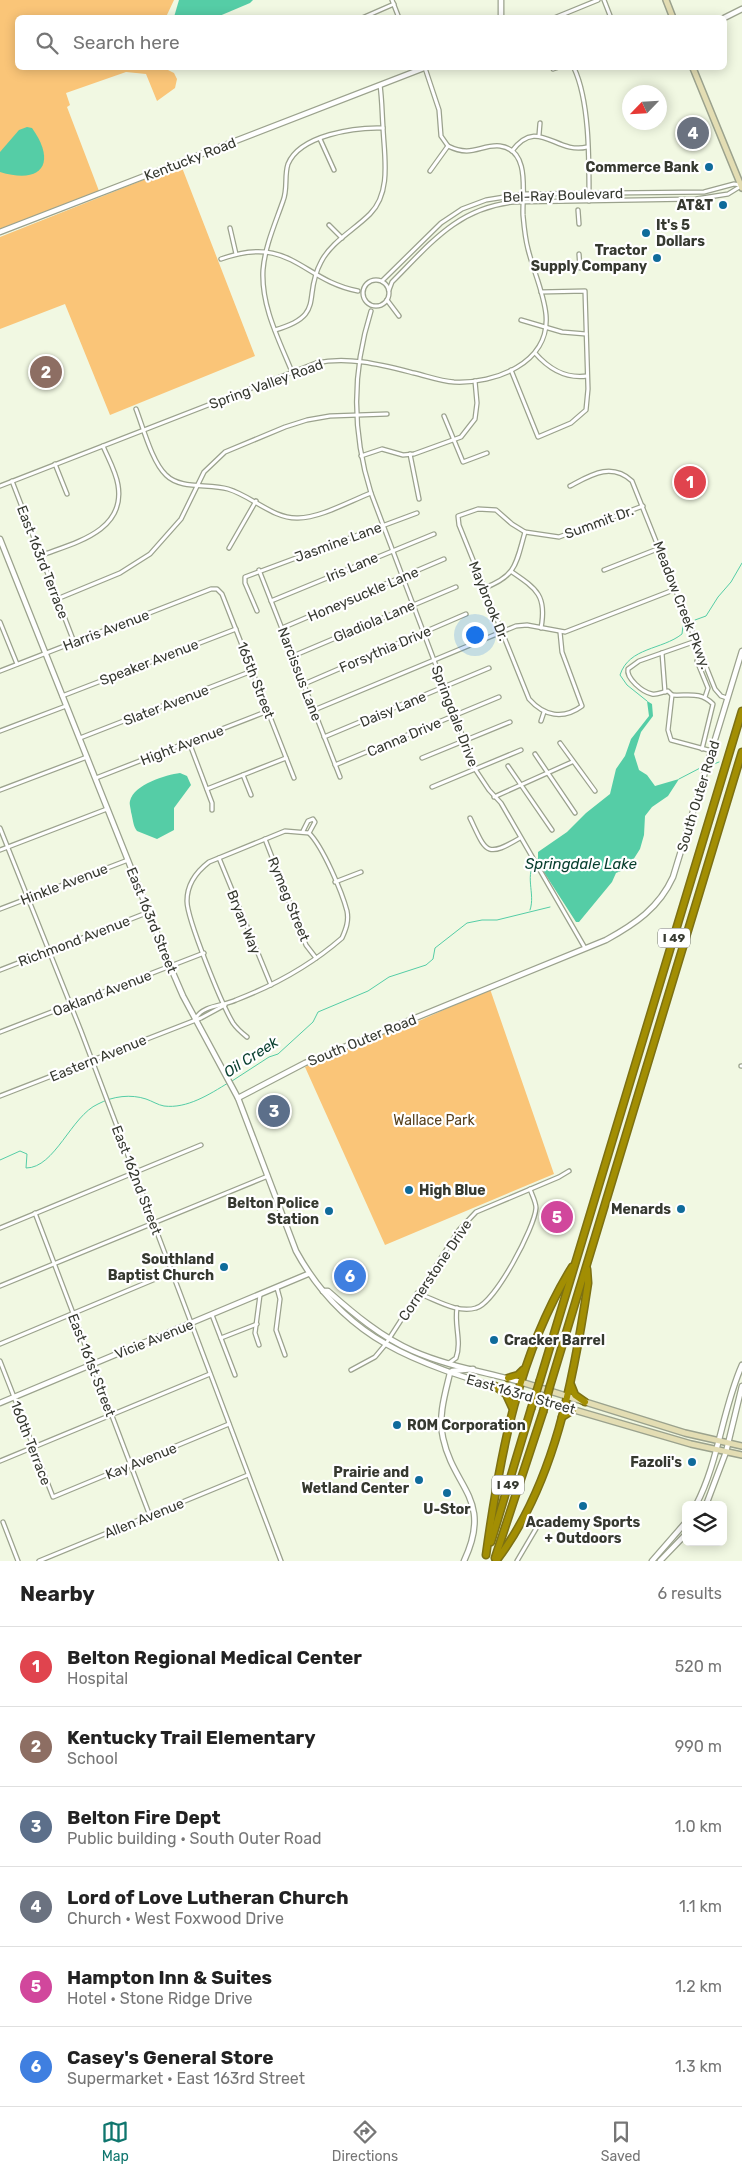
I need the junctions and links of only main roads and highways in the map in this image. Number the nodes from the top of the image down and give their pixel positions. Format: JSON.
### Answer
{"nodes":[{"id":1,"x":666,"y":0,"type":"edge"},
{"id":2,"x":672,"y":15,"type":"edge"},
{"id":3,"x":694,"y":70,"type":"edge"},
{"id":4,"x":742,"y":187,"type":"edge"},
{"id":5,"x":742,"y":711,"type":"edge"},
{"id":6,"x":742,"y":752,"type":"edge"},
{"id":7,"x":577,"y":1260,"type":"junction"},
{"id":8,"x":587,"y":1266,"type":"junction"},
{"id":9,"x":529,"y":1360,"type":"junction"},
{"id":10,"x":508,"y":1378,"type":"road end"},
{"id":11,"x":521,"y":1382,"type":"junction"},
{"id":12,"x":571,"y":1384,"type":"junction"},
{"id":13,"x":495,"y":1386,"type":"road end"},
{"id":14,"x":516,"y":1393,"type":"junction"},
{"id":15,"x":568,"y":1397,"type":"junction"},
{"id":16,"x":586,"y":1402,"type":"junction"},
{"id":17,"x":512,"y":1409,"type":"junction"},
{"id":18,"x":564,"y":1409,"type":"junction"},
{"id":19,"x":573,"y":1410,"type":"junction"},
{"id":20,"x":562,"y":1417,"type":"junction"},
{"id":21,"x":742,"y":1446,"type":"edge"},
{"id":22,"x":742,"y":1455,"type":"edge"},
{"id":23,"x":485,"y":1558,"type":"edge"},
{"id":24,"x":495,"y":1561,"type":"edge"}],
"edges":[{"from":1,"to":2,"type":"main road"},
{"from":3,"to":4,"type":"main road"},
{"from":5,"to":7,"type":"highway","number":"I 49"},
{"from":6,"to":8,"type":"highway","number":"I 49"},
{"from":7,"to":9,"type":"highway"},
{"from":7,"to":23,"type":"highway","number":"I 49","bridge":true},
{"from":8,"to":12,"type":"highway"},
{"from":8,"to":24,"type":"highway","number":"I 49","bridge":true},
{"from":9,"to":10,"type":"highway"},
{"from":9,"to":11,"type":"highway"},
{"from":11,"to":14,"type":"highway"},
{"from":11,"to":15,"type":"main road","name":"East 163rd Street"},
{"from":12,"to":15,"type":"highway"},
{"from":12,"to":16,"type":"highway"},
{"from":13,"to":17,"type":"highway"},
{"from":14,"to":17,"type":"highway"},
{"from":14,"to":18,"type":"main road","name":"East 163rd Street"},
{"from":15,"to":16,"type":"main road","name":"East 163rd Street"},
{"from":15,"to":18,"type":"highway"},
{"from":16,"to":21,"type":"main road","name":"East 163rd Street"},
{"from":17,"to":23,"type":"highway"},
{"from":18,"to":19,"type":"main road","name":"East 163rd Street"},
{"from":18,"to":20,"type":"highway"},
{"from":19,"to":20,"type":"highway"},
{"from":19,"to":22,"type":"main road","name":"East 163rd Street"},
{"from":20,"to":24,"type":"highway"}]}
